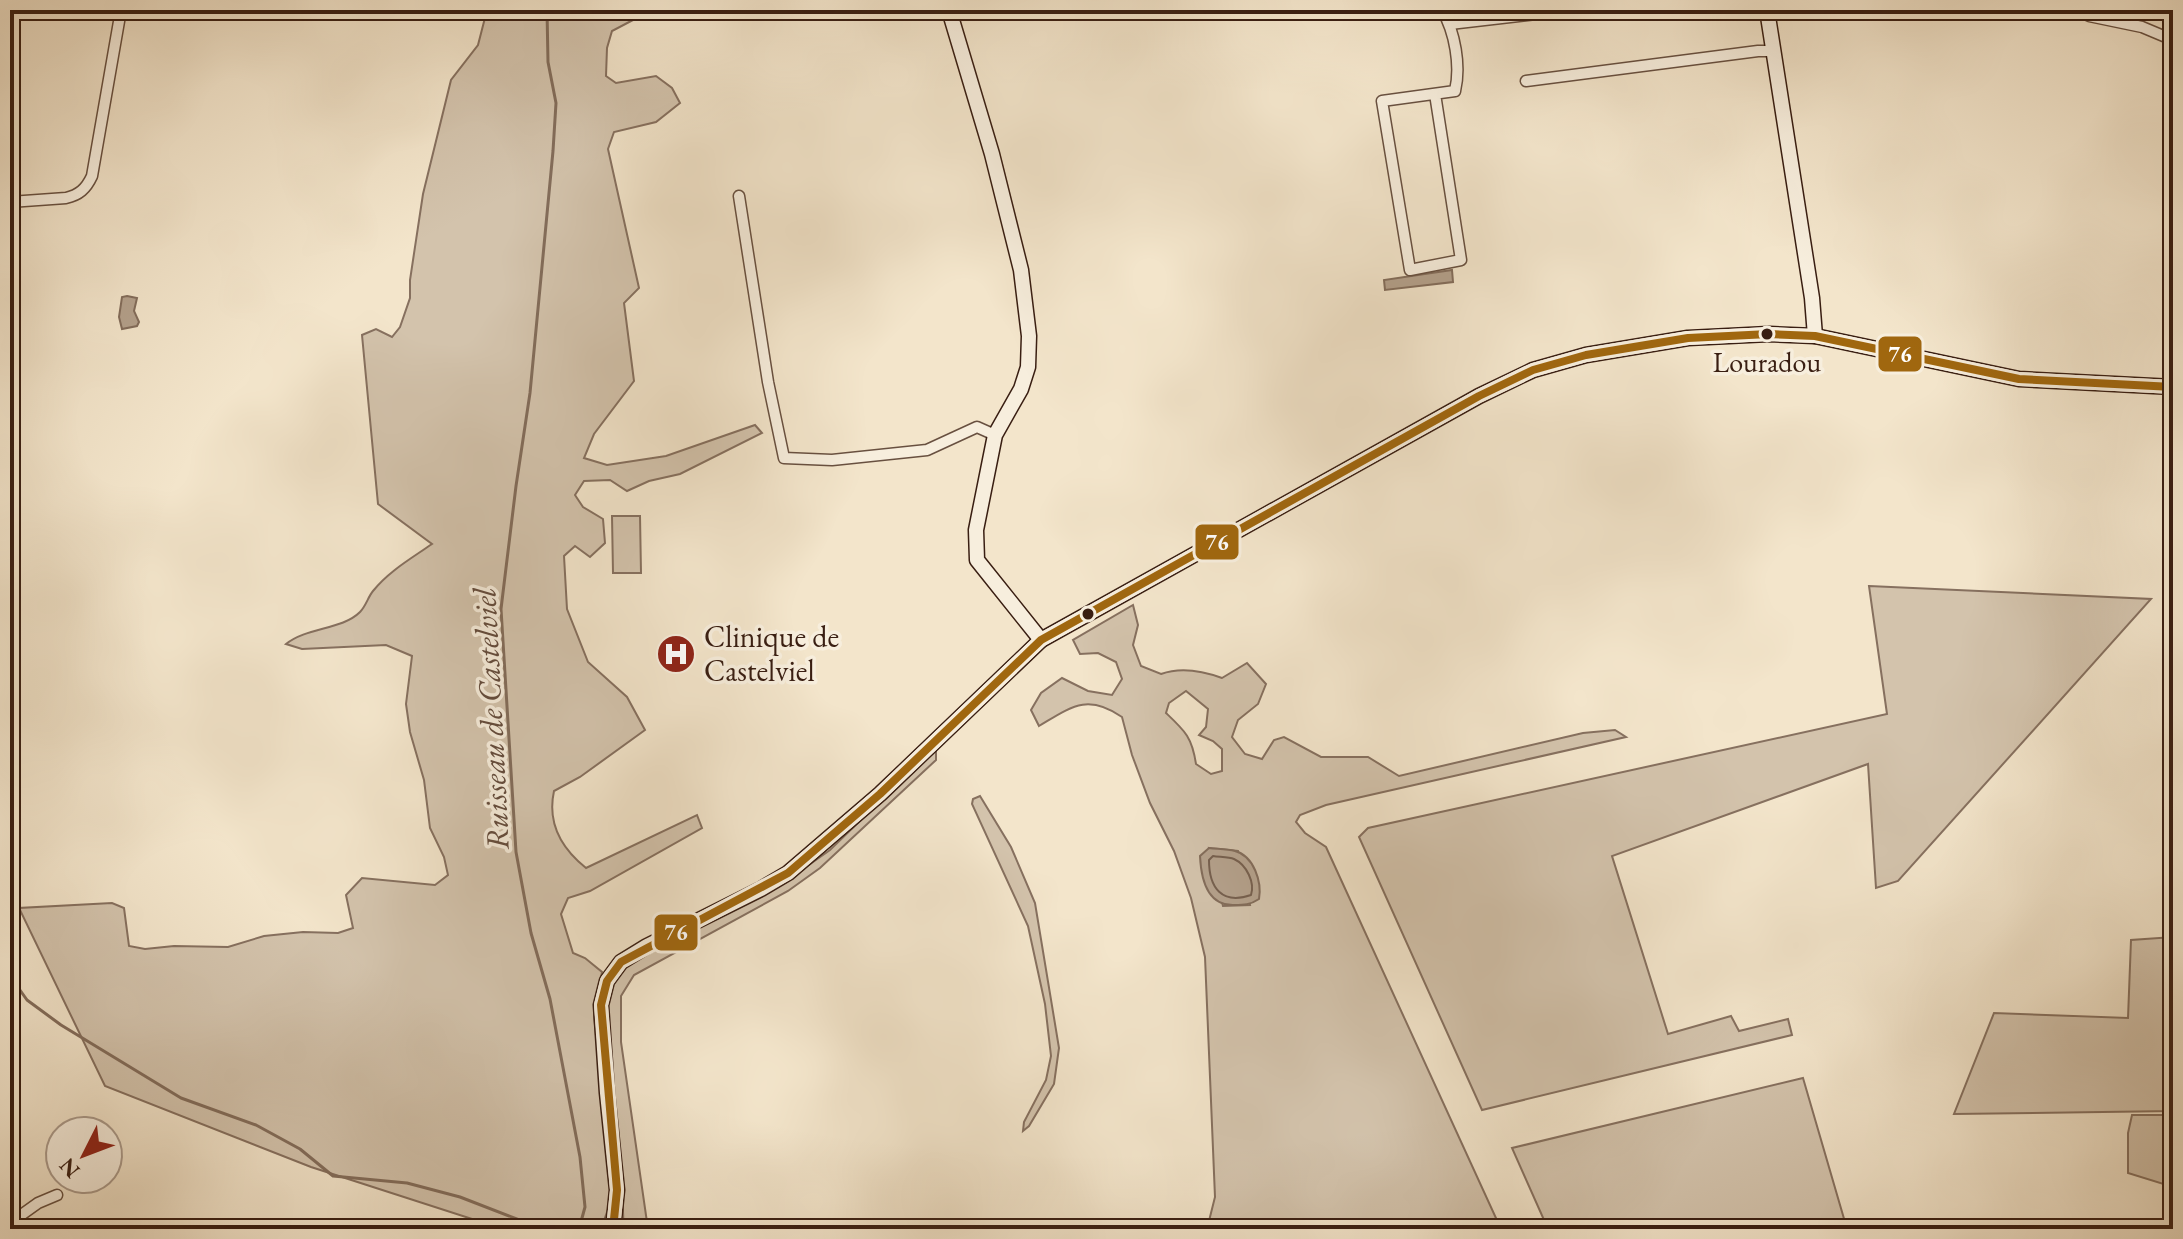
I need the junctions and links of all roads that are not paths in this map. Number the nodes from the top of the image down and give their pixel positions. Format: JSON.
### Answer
{"nodes":[{"id":1,"x":121,"y":10,"type":"edge"},
{"id":2,"x":949,"y":10,"type":"edge"},
{"id":3,"x":1442,"y":10,"type":"edge"},
{"id":4,"x":1544,"y":10,"type":"edge"},
{"id":5,"x":1767,"y":10,"type":"edge"},
{"id":6,"x":2089,"y":16,"type":"dead end"},
{"id":7,"x":1450,"y":24,"type":"junction"},
{"id":8,"x":2173,"y":40,"type":"edge"},
{"id":9,"x":1773,"y":51,"type":"junction"},
{"id":10,"x":1526,"y":81,"type":"dead end"},
{"id":11,"x":1435,"y":94,"type":"junction"},
{"id":12,"x":739,"y":196,"type":"dead end"},
{"id":13,"x":10,"y":202,"type":"edge"},
{"id":14,"x":1815,"y":336,"type":"junction"},
{"id":15,"x":2173,"y":387,"type":"edge"},
{"id":16,"x":995,"y":435,"type":"junction"},
{"id":17,"x":1041,"y":640,"type":"junction"},
{"id":18,"x":57,"y":1195,"type":"dead end"},
{"id":19,"x":10,"y":1223,"type":"edge"},
{"id":20,"x":613,"y":1229,"type":"edge"}],
"edges":[{"from":1,"to":13,"type":"street"},
{"from":2,"to":16,"type":"street"},
{"from":3,"to":7,"type":"street"},
{"from":4,"to":7,"type":"street"},
{"from":5,"to":9,"type":"street"},
{"from":6,"to":8,"type":"street"},
{"from":7,"to":11,"type":"street"},
{"from":9,"to":10,"type":"street"},
{"from":9,"to":14,"type":"street"},
{"from":11,"to":11,"type":"street"},
{"from":12,"to":16,"type":"street"},
{"from":14,"to":15,"type":"street"},
{"from":14,"to":17,"type":"street"},
{"from":16,"to":17,"type":"street"},
{"from":17,"to":20,"type":"street"},
{"from":18,"to":19,"type":"street"}]}
